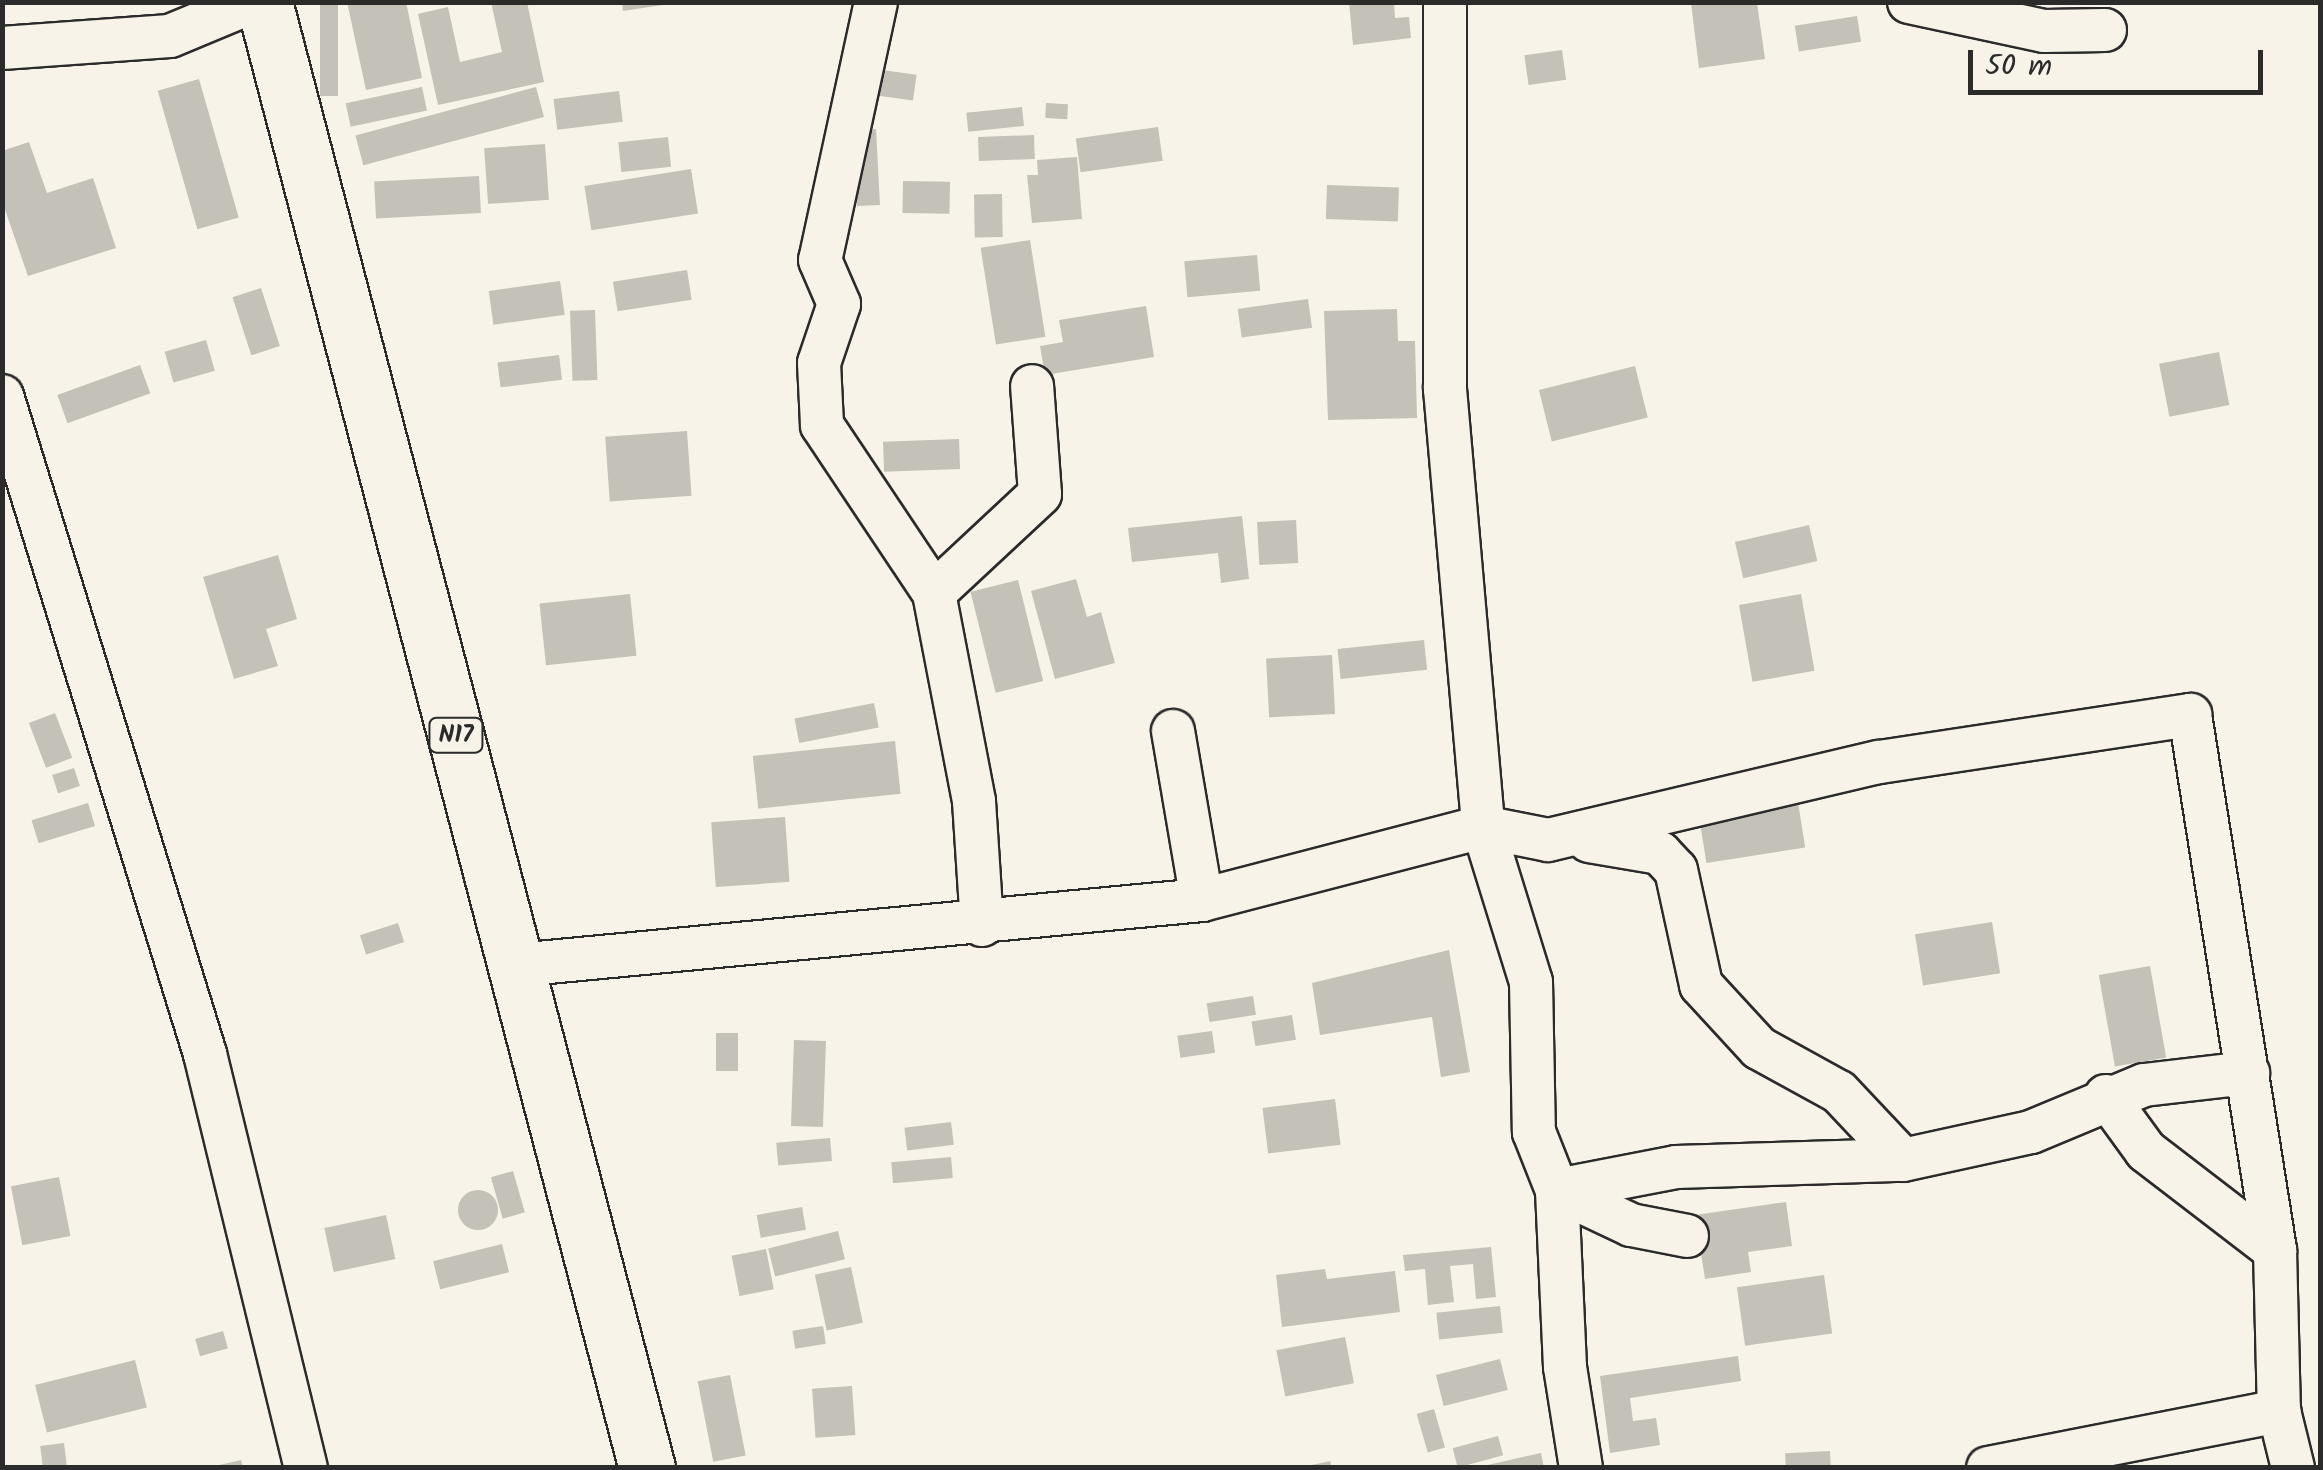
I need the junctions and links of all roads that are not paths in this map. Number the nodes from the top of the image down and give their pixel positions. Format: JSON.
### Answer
{"nodes":[{"id":1,"x":252,"y":2,"type":"edge"},
{"id":2,"x":264,"y":2,"type":"edge"},
{"id":3,"x":876,"y":2,"type":"edge"},
{"id":4,"x":1445,"y":2,"type":"edge"},
{"id":5,"x":1909,"y":2,"type":"edge"},
{"id":6,"x":2105,"y":30,"type":"dead end"},
{"id":7,"x":2,"y":48,"type":"edge"},
{"id":8,"x":1032,"y":386,"type":"dead end"},
{"id":9,"x":2,"y":396,"type":"edge"},
{"id":10,"x":934,"y":593,"type":"junction"},
{"id":11,"x":1173,"y":731,"type":"dead end"},
{"id":12,"x":1483,"y":827,"type":"junction"},
{"id":13,"x":1548,"y":840,"type":"junction"},
{"id":14,"x":1202,"y":900,"type":"junction"},
{"id":15,"x":982,"y":925,"type":"junction"},
{"id":16,"x":517,"y":965,"type":"junction"},
{"id":17,"x":2248,"y":1073,"type":"junction"},
{"id":18,"x":2106,"y":1096,"type":"junction"},
{"id":19,"x":1903,"y":1160,"type":"junction"},
{"id":20,"x":1557,"y":1190,"type":"junction"},
{"id":21,"x":1687,"y":1236,"type":"dead end"},
{"id":22,"x":2275,"y":1250,"type":"junction"},
{"id":23,"x":2279,"y":1410,"type":"junction"},
{"id":24,"x":306,"y":1468,"type":"edge"},
{"id":25,"x":646,"y":1468,"type":"edge"},
{"id":26,"x":1581,"y":1468,"type":"edge"},
{"id":27,"x":1988,"y":1468,"type":"edge"},
{"id":28,"x":2293,"y":1468,"type":"edge"}],
"edges":[{"from":1,"to":7,"type":"street"},
{"from":2,"to":16,"type":"main road","number":"N17"},
{"from":3,"to":10,"type":"street"},
{"from":4,"to":12,"type":"street"},
{"from":5,"to":6,"type":"street"},
{"from":8,"to":10,"type":"street"},
{"from":9,"to":24,"type":"street"},
{"from":10,"to":15,"type":"street"},
{"from":11,"to":14,"type":"street"},
{"from":12,"to":13,"type":"street"},
{"from":12,"to":14,"type":"street"},
{"from":12,"to":20,"type":"street"},
{"from":13,"to":17,"type":"street"},
{"from":13,"to":19,"type":"street"},
{"from":14,"to":15,"type":"street"},
{"from":15,"to":16,"type":"street"},
{"from":16,"to":25,"type":"main road","number":"N17"},
{"from":17,"to":18,"type":"street"},
{"from":17,"to":22,"type":"street"},
{"from":18,"to":19,"type":"street"},
{"from":18,"to":22,"type":"street"},
{"from":19,"to":20,"type":"street"},
{"from":20,"to":21,"type":"street"},
{"from":20,"to":26,"type":"street"},
{"from":22,"to":23,"type":"street"},
{"from":23,"to":27,"type":"street"},
{"from":23,"to":28,"type":"street"}]}
